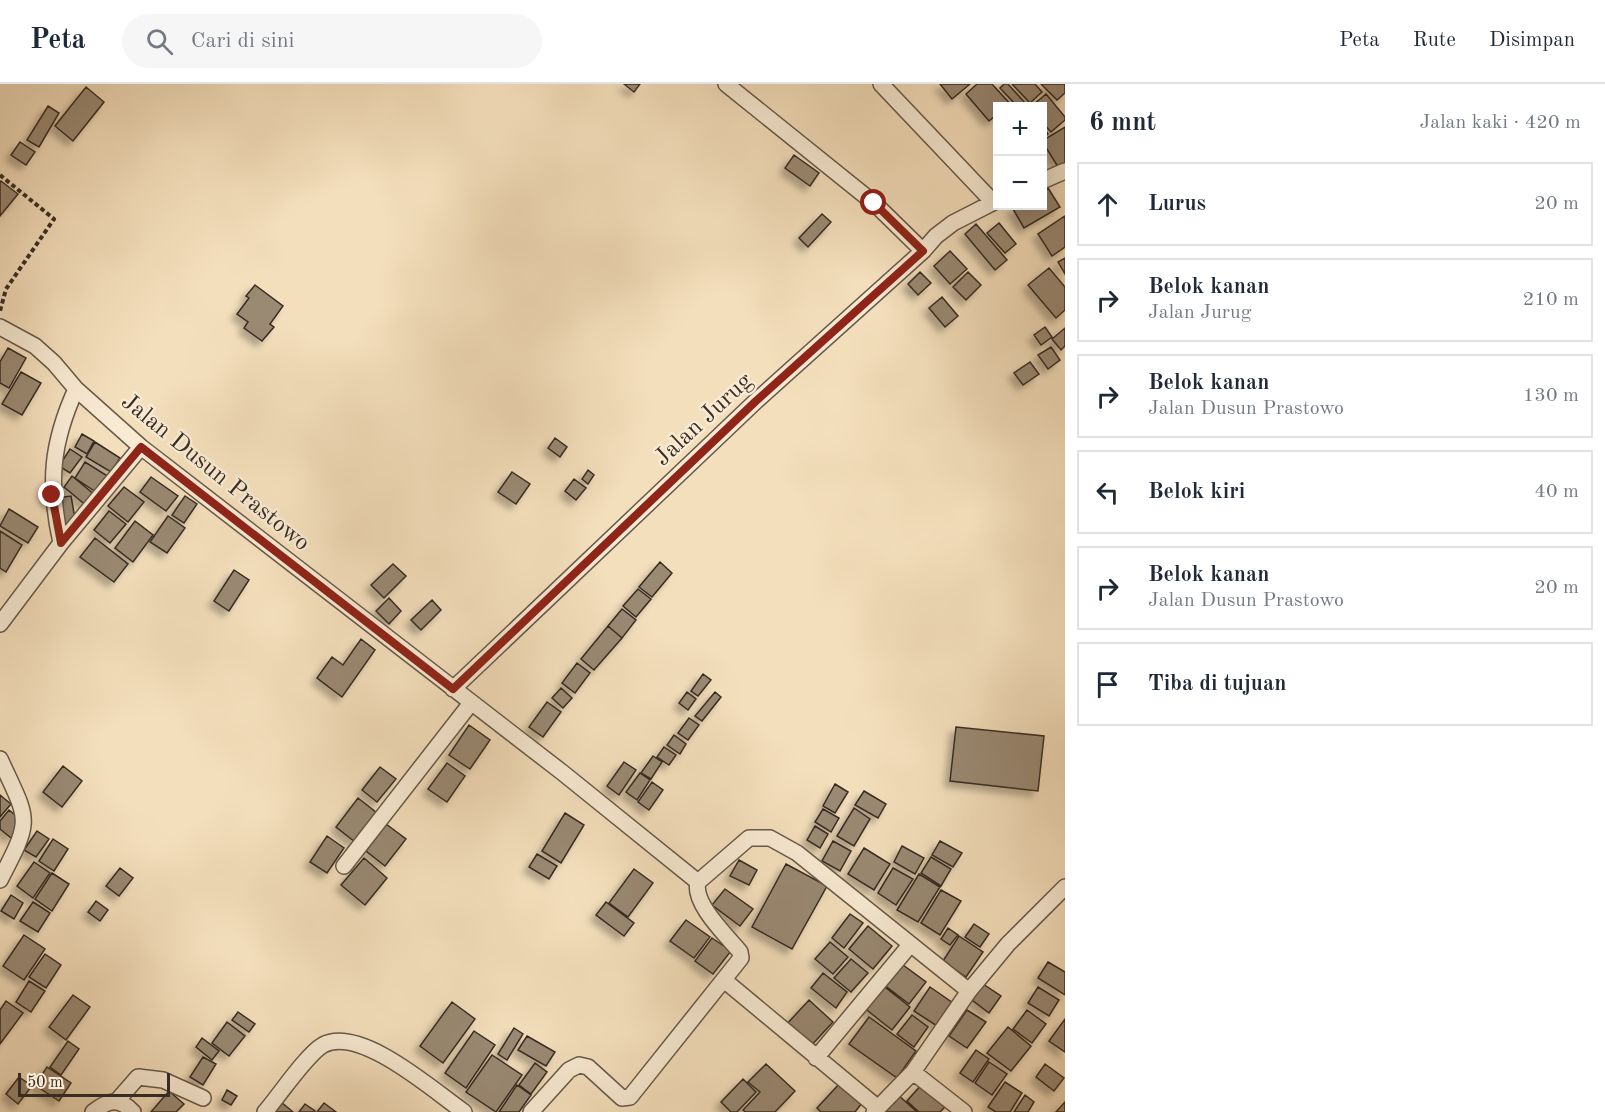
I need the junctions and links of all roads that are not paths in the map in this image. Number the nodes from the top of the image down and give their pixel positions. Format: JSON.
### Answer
{"nodes":[{"id":1,"x":726,"y":84,"type":"edge"},
{"id":2,"x":881,"y":84,"type":"edge"},
{"id":3,"x":1063,"y":175,"type":"edge"},
{"id":4,"x":1047,"y":180,"type":"edge"},
{"id":5,"x":993,"y":199,"type":"edge"},
{"id":6,"x":993,"y":202,"type":"edge"},
{"id":7,"x":923,"y":251,"type":"junction"},
{"id":8,"x":0,"y":327,"type":"edge"},
{"id":9,"x":76,"y":389,"type":"junction"},
{"id":10,"x":141,"y":447,"type":"junction"},
{"id":11,"x":61,"y":543,"type":"junction"},
{"id":12,"x":0,"y":624,"type":"edge"},
{"id":13,"x":453,"y":689,"type":"junction"},
{"id":14,"x":471,"y":703,"type":"junction"},
{"id":15,"x":0,"y":759,"type":"edge"},
{"id":16,"x":344,"y":866,"type":"dead end"},
{"id":17,"x":0,"y":880,"type":"edge"},
{"id":18,"x":698,"y":882,"type":"junction"},
{"id":19,"x":1065,"y":887,"type":"edge"},
{"id":20,"x":910,"y":945,"type":"junction"},
{"id":21,"x":724,"y":980,"type":"junction"},
{"id":22,"x":969,"y":991,"type":"junction"},
{"id":23,"x":816,"y":1058,"type":"junction"},
{"id":24,"x":913,"y":1072,"type":"junction"},
{"id":25,"x":202,"y":1098,"type":"dead end"},
{"id":26,"x":117,"y":1101,"type":"junction"},
{"id":27,"x":876,"y":1110,"type":"edge"},
{"id":28,"x":93,"y":1112,"type":"edge"},
{"id":29,"x":133,"y":1112,"type":"edge"},
{"id":30,"x":266,"y":1112,"type":"edge"},
{"id":31,"x":464,"y":1112,"type":"edge"},
{"id":32,"x":531,"y":1112,"type":"edge"},
{"id":33,"x":964,"y":1112,"type":"edge"}],
"edges":[{"from":1,"to":7,"type":"street"},
{"from":2,"to":5,"type":"street"},
{"from":3,"to":4,"type":"street"},
{"from":6,"to":7,"type":"street","name":"Jalan Jurug"},
{"from":7,"to":13,"type":"street","name":"Jalan Jurug"},
{"from":8,"to":9,"type":"street","name":"Jalan Dusun Prastowo"},
{"from":9,"to":10,"type":"street","name":"Jalan Dusun Prastowo"},
{"from":9,"to":11,"type":"street"},
{"from":10,"to":11,"type":"street"},
{"from":10,"to":13,"type":"street","name":"Jalan Dusun Prastowo"},
{"from":11,"to":12,"type":"street"},
{"from":13,"to":14,"type":"street","name":"Jalan Dusun Prastowo"},
{"from":14,"to":16,"type":"street"},
{"from":14,"to":18,"type":"street","name":"Jalan Dusun Prastowo"},
{"from":15,"to":17,"type":"street"},
{"from":18,"to":20,"type":"street"},
{"from":18,"to":21,"type":"street"},
{"from":19,"to":22,"type":"street"},
{"from":20,"to":22,"type":"street"},
{"from":20,"to":23,"type":"street"},
{"from":21,"to":23,"type":"street"},
{"from":21,"to":32,"type":"street"},
{"from":22,"to":24,"type":"street"},
{"from":23,"to":27,"type":"street"},
{"from":24,"to":27,"type":"street"},
{"from":24,"to":33,"type":"street"},
{"from":25,"to":26,"type":"street"},
{"from":26,"to":28,"type":"street"},
{"from":26,"to":29,"type":"street"},
{"from":30,"to":31,"type":"street"}]}
